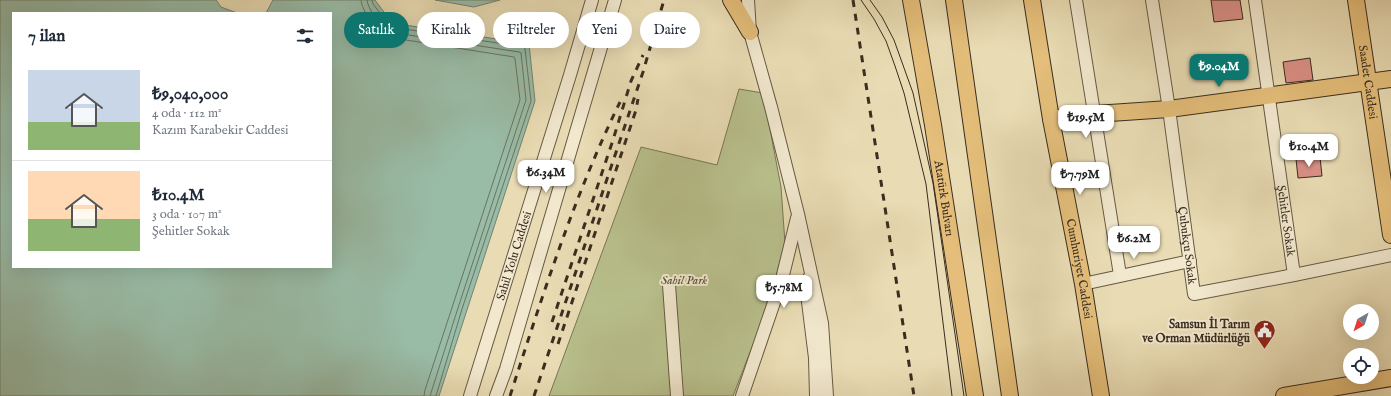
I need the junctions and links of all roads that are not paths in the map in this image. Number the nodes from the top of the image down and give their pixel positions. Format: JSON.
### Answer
{"nodes":[{"id":1,"x":592,"y":0,"type":"edge"},
{"id":2,"x":615,"y":0,"type":"edge"},
{"id":3,"x":731,"y":0,"type":"edge"},
{"id":4,"x":748,"y":0,"type":"edge"},
{"id":5,"x":910,"y":0,"type":"edge"},
{"id":6,"x":954,"y":0,"type":"edge"},
{"id":7,"x":1032,"y":0,"type":"edge"},
{"id":8,"x":1076,"y":0,"type":"edge"},
{"id":9,"x":1152,"y":0,"type":"edge"},
{"id":10,"x":1255,"y":0,"type":"edge"},
{"id":11,"x":1356,"y":0,"type":"edge"},
{"id":12,"x":750,"y":32,"type":"junction"},
{"id":13,"x":1391,"y":78,"type":"edge"},
{"id":14,"x":1368,"y":82,"type":"junction"},
{"id":15,"x":1269,"y":96,"type":"junction"},
{"id":16,"x":1170,"y":108,"type":"junction"},
{"id":17,"x":1095,"y":114,"type":"junction"},
{"id":18,"x":1051,"y":119,"type":"junction"},
{"id":19,"x":798,"y":214,"type":"junction"},
{"id":20,"x":1391,"y":235,"type":"edge"},
{"id":21,"x":1391,"y":255,"type":"edge"},
{"id":22,"x":1190,"y":261,"type":"junction"},
{"id":23,"x":810,"y":273,"type":"junction"},
{"id":24,"x":1120,"y":275,"type":"junction"},
{"id":25,"x":1294,"y":275,"type":"junction"},
{"id":26,"x":1083,"y":284,"type":"junction"},
{"id":27,"x":669,"y":285,"type":"dead end"},
{"id":28,"x":1391,"y":378,"type":"edge"},
{"id":29,"x":1315,"y":393,"type":"edge"},
{"id":30,"x":470,"y":396,"type":"edge"},
{"id":31,"x":496,"y":396,"type":"edge"},
{"id":32,"x":677,"y":396,"type":"edge"},
{"id":33,"x":742,"y":396,"type":"edge"},
{"id":34,"x":816,"y":396,"type":"edge"},
{"id":35,"x":827,"y":396,"type":"edge"},
{"id":36,"x":975,"y":396,"type":"edge"},
{"id":37,"x":1010,"y":396,"type":"edge"},
{"id":38,"x":1101,"y":396,"type":"edge"},
{"id":39,"x":1284,"y":396,"type":"edge"}],
"edges":[{"from":1,"to":30,"type":"street","name":"Sahil Yolu Caddesi"},
{"from":2,"to":31,"type":"street"},
{"from":3,"to":12,"type":"main road"},
{"from":4,"to":12,"type":"street"},
{"from":5,"to":36,"type":"main road","name":"Atatürk Bulvarı"},
{"from":6,"to":37,"type":"main road"},
{"from":7,"to":18,"type":"main road","name":"Cumhuriyet Caddesi"},
{"from":8,"to":17,"type":"street"},
{"from":9,"to":16,"type":"street","name":"Çubukçu Sokak"},
{"from":10,"to":15,"type":"street","name":"Şehitler Sokak"},
{"from":11,"to":14,"type":"main road","name":"Saadet Caddesi"},
{"from":12,"to":19,"type":"street"},
{"from":13,"to":14,"type":"main road"},
{"from":14,"to":15,"type":"main road"},
{"from":14,"to":20,"type":"main road","name":"Saadet Caddesi"},
{"from":15,"to":16,"type":"main road"},
{"from":15,"to":25,"type":"street","name":"Şehitler Sokak"},
{"from":16,"to":17,"type":"main road"},
{"from":16,"to":22,"type":"street","name":"Çubukçu Sokak"},
{"from":17,"to":18,"type":"main road"},
{"from":17,"to":24,"type":"street"},
{"from":18,"to":26,"type":"main road","name":"Cumhuriyet Caddesi"},
{"from":19,"to":23,"type":"street"},
{"from":19,"to":33,"type":"street"},
{"from":21,"to":25,"type":"street","name":"Çubukçu Sokak"},
{"from":22,"to":24,"type":"street"},
{"from":22,"to":25,"type":"street","name":"Çubukçu Sokak"},
{"from":23,"to":34,"type":"street"},
{"from":23,"to":35,"type":"street"},
{"from":24,"to":26,"type":"street"},
{"from":26,"to":38,"type":"main road","name":"Cumhuriyet Caddesi"},
{"from":27,"to":32,"type":"street"},
{"from":28,"to":29,"type":"main road"},
{"from":29,"to":39,"type":"main road"}]}
